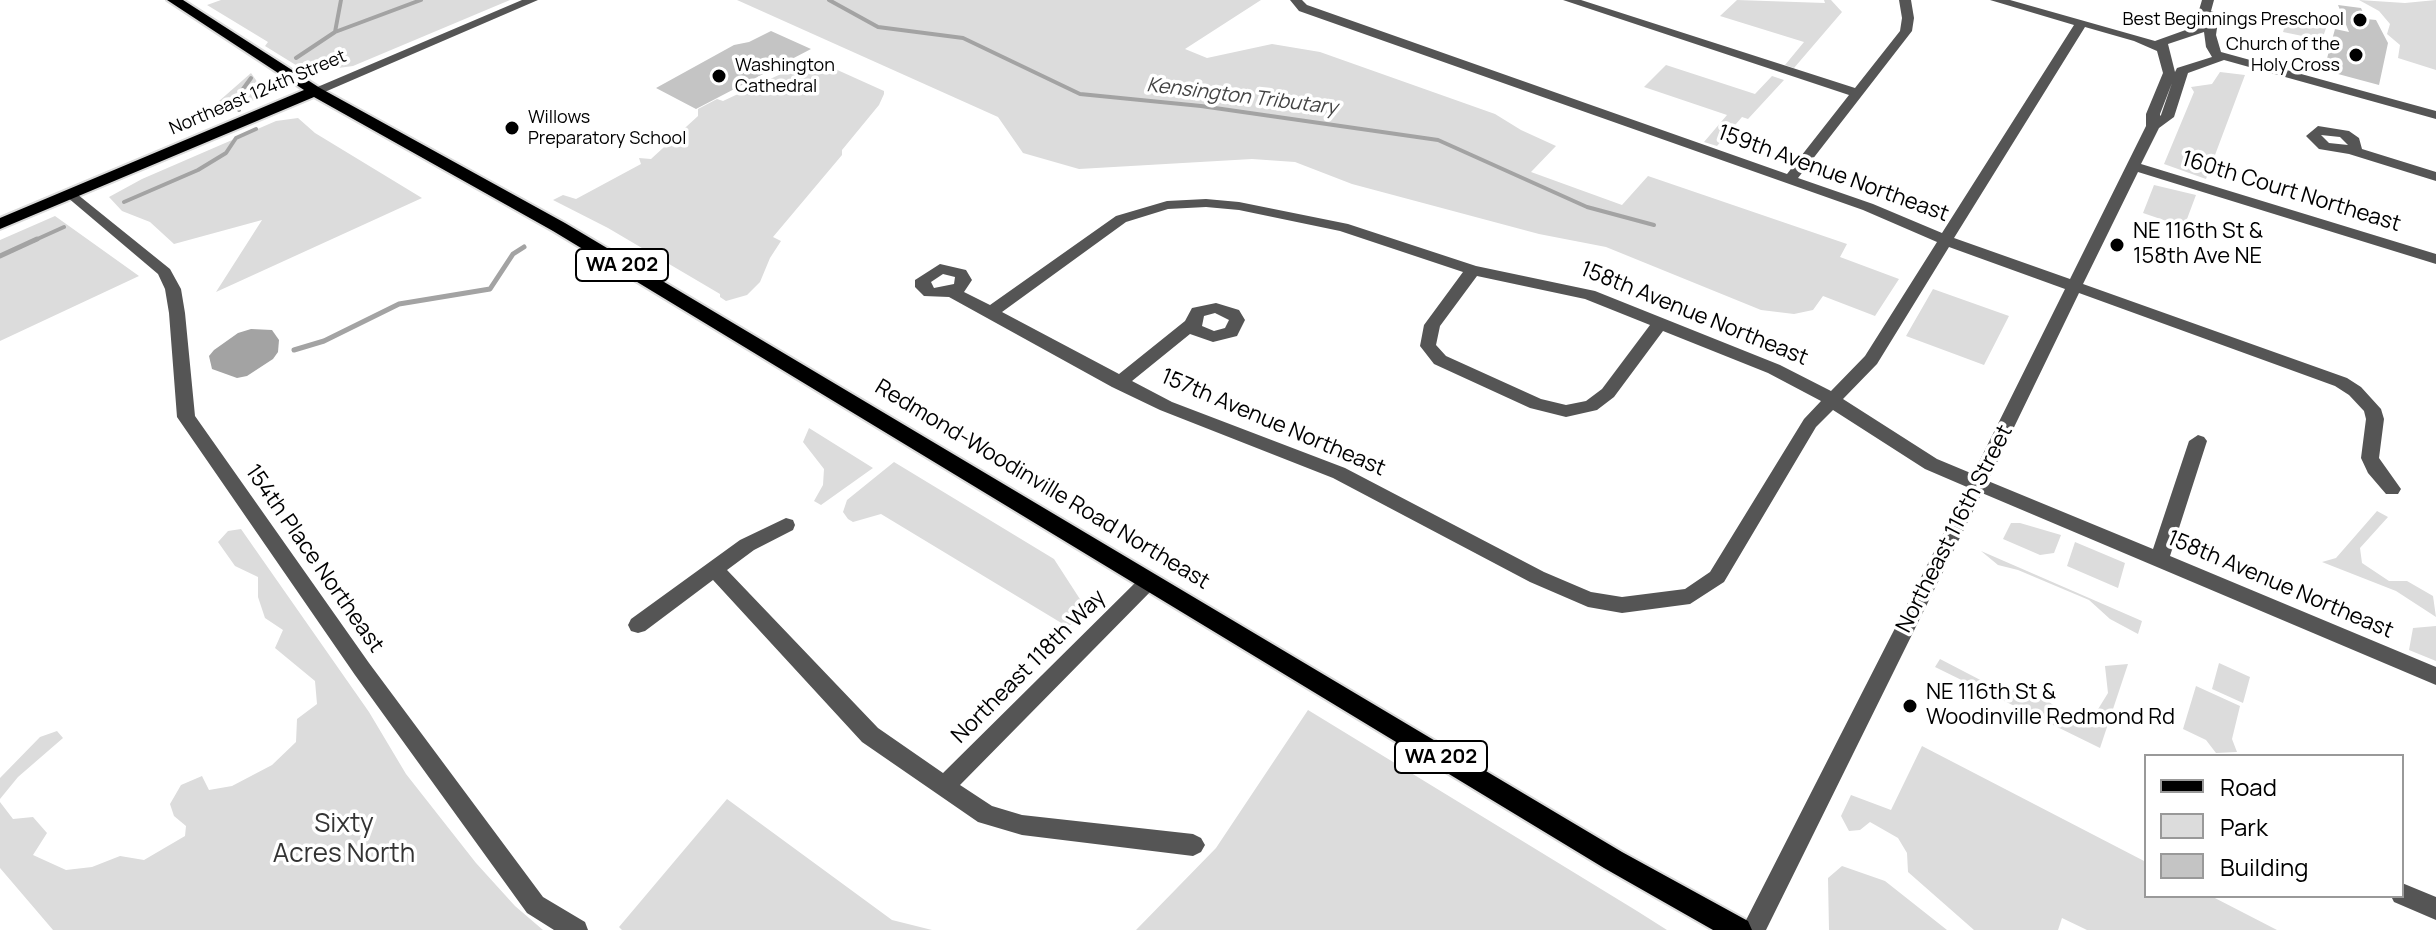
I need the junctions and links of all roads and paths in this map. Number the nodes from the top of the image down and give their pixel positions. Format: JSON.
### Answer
{"nodes":[{"id":1,"x":174,"y":0,"type":"edge"},
{"id":2,"x":532,"y":0,"type":"edge"},
{"id":3,"x":1296,"y":0,"type":"edge"},
{"id":4,"x":1569,"y":0,"type":"edge"},
{"id":5,"x":1905,"y":0,"type":"edge"},
{"id":6,"x":1996,"y":0,"type":"edge"},
{"id":7,"x":2209,"y":1,"type":"edge"},
{"id":8,"x":2082,"y":22,"type":"junction"},
{"id":9,"x":2177,"y":37,"type":"junction"},
{"id":10,"x":2164,"y":51,"type":"junction"},
{"id":11,"x":2210,"y":57,"type":"junction"},
{"id":12,"x":315,"y":91,"type":"junction"},
{"id":13,"x":1857,"y":93,"type":"junction"},
{"id":14,"x":2436,"y":115,"type":"edge"},
{"id":15,"x":2153,"y":126,"type":"junction"},
{"id":16,"x":2351,"y":150,"type":"dead end"},
{"id":17,"x":2134,"y":166,"type":"junction"},
{"id":18,"x":2436,"y":177,"type":"edge"},
{"id":19,"x":1789,"y":180,"type":"junction"},
{"id":20,"x":72,"y":194,"type":"junction"},
{"id":21,"x":0,"y":224,"type":"edge"},
{"id":22,"x":1945,"y":240,"type":"junction"},
{"id":23,"x":2436,"y":259,"type":"edge"},
{"id":24,"x":1473,"y":270,"type":"junction"},
{"id":25,"x":2074,"y":286,"type":"junction"},
{"id":26,"x":952,"y":292,"type":"dead end"},
{"id":27,"x":991,"y":312,"type":"junction"},
{"id":28,"x":1192,"y":324,"type":"dead end"},
{"id":29,"x":1659,"y":325,"type":"junction"},
{"id":30,"x":1118,"y":383,"type":"junction"},
{"id":31,"x":1831,"y":399,"type":"junction"},
{"id":32,"x":2198,"y":441,"type":"dead end"},
{"id":33,"x":1978,"y":483,"type":"junction"},
{"id":34,"x":2392,"y":489,"type":"dead end"},
{"id":35,"x":786,"y":525,"type":"dead end"},
{"id":36,"x":2159,"y":560,"type":"junction"},
{"id":37,"x":715,"y":569,"type":"junction"},
{"id":38,"x":1148,"y":582,"type":"junction"},
{"id":39,"x":638,"y":625,"type":"dead end"},
{"id":40,"x":2436,"y":676,"type":"edge"},
{"id":41,"x":943,"y":787,"type":"junction"},
{"id":42,"x":1193,"y":845,"type":"dead end"},
{"id":43,"x":2404,"y":895,"type":"edge"},
{"id":44,"x":2436,"y":909,"type":"edge"},
{"id":45,"x":576,"y":930,"type":"edge"},
{"id":46,"x":1739,"y":930,"type":"edge"},
{"id":47,"x":1753,"y":930,"type":"edge"}],
"edges":[{"from":1,"to":12,"type":"main road","number":"WA 202"},
{"from":2,"to":12,"type":"street","name":"Northeast 124th Street"},
{"from":3,"to":19,"type":"street","name":"159th Avenue Northeast"},
{"from":4,"to":13,"type":"street"},
{"from":5,"to":13,"type":"street"},
{"from":6,"to":8,"type":"street"},
{"from":7,"to":9,"type":"street"},
{"from":7,"to":11,"type":"street"},
{"from":8,"to":9,"type":"street"},
{"from":8,"to":10,"type":"street"},
{"from":8,"to":22,"type":"street","name":"157th Avenue Northeast"},
{"from":9,"to":10,"type":"street"},
{"from":9,"to":11,"type":"street"},
{"from":10,"to":11,"type":"street"},
{"from":10,"to":15,"type":"street","name":"Northeast 116th Street"},
{"from":11,"to":14,"type":"street"},
{"from":11,"to":15,"type":"street","name":"Northeast 116th Street"},
{"from":12,"to":20,"type":"main road","name":"Northeast 124th Street"},
{"from":12,"to":38,"type":"main road","name":"Redmond-Woodinville Road Northeast","number":"WA 202"},
{"from":13,"to":19,"type":"street"},
{"from":15,"to":17,"type":"street","name":"Northeast 116th Street"},
{"from":16,"to":18,"type":"street"},
{"from":17,"to":23,"type":"street","name":"160th Court Northeast"},
{"from":17,"to":25,"type":"street","name":"Northeast 116th Street"},
{"from":19,"to":22,"type":"street","name":"159th Avenue Northeast"},
{"from":20,"to":21,"type":"main road","name":"Northeast 124th Street"},
{"from":20,"to":45,"type":"street","name":"154th Place Northeast"},
{"from":22,"to":25,"type":"street","name":"159th Avenue Northeast"},
{"from":22,"to":31,"type":"street","name":"157th Avenue Northeast"},
{"from":24,"to":27,"type":"street","name":"158th Avenue Northeast"},
{"from":24,"to":29,"type":"street","name":"158th Avenue Northeast"},
{"from":24,"to":29,"type":"street"},
{"from":25,"to":33,"type":"street","name":"Northeast 116th Street"},
{"from":25,"to":34,"type":"street","name":"159th Avenue Northeast"},
{"from":26,"to":27,"type":"street","name":"157th Avenue Northeast"},
{"from":27,"to":30,"type":"street","name":"157th Avenue Northeast"},
{"from":28,"to":30,"type":"street"},
{"from":29,"to":31,"type":"street","name":"158th Avenue Northeast"},
{"from":30,"to":31,"type":"street","name":"157th Avenue Northeast"},
{"from":31,"to":33,"type":"street","name":"158th Avenue Northeast"},
{"from":32,"to":36,"type":"street"},
{"from":33,"to":36,"type":"street","name":"158th Avenue Northeast"},
{"from":33,"to":47,"type":"street","name":"Northeast 116th Street"},
{"from":35,"to":37,"type":"street"},
{"from":36,"to":40,"type":"street","name":"158th Avenue Northeast"},
{"from":37,"to":39,"type":"street"},
{"from":37,"to":41,"type":"street"},
{"from":38,"to":41,"type":"street","name":"Northeast 118th Way"},
{"from":38,"to":46,"type":"main road","name":"Redmond-Woodinville Road Northeast","number":"WA 202"},
{"from":41,"to":42,"type":"street"},
{"from":43,"to":44,"type":"street"}]}
